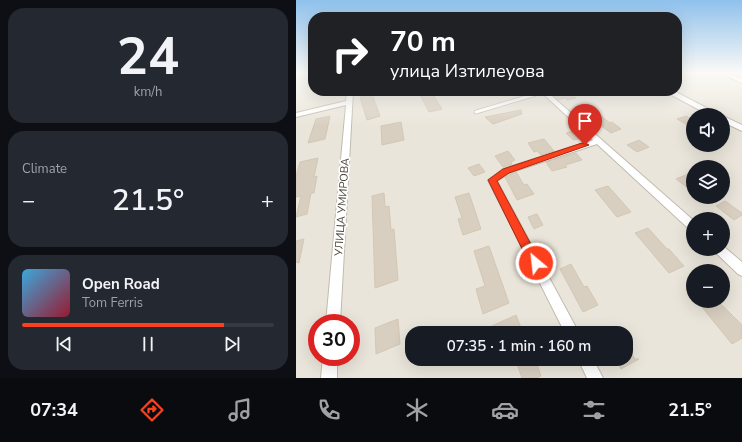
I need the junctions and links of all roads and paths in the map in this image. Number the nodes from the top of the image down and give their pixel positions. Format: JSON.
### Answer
{"nodes":[{"id":1,"x":350,"y":96,"type":"edge"},
{"id":2,"x":527,"y":96,"type":"edge"},
{"id":3,"x":548,"y":96,"type":"edge"},
{"id":4,"x":678,"y":96,"type":"edge"},
{"id":5,"x":350,"y":102,"type":"junction"},
{"id":6,"x":702,"y":108,"type":"edge"},
{"id":7,"x":476,"y":112,"type":"dead end"},
{"id":8,"x":296,"y":115,"type":"edge"},
{"id":9,"x":730,"y":122,"type":"edge"},
{"id":10,"x":742,"y":128,"type":"edge"},
{"id":11,"x":598,"y":141,"type":"junction"},
{"id":12,"x":686,"y":220,"type":"edge"},
{"id":13,"x":727,"y":256,"type":"edge"},
{"id":14,"x":742,"y":270,"type":"edge"},
{"id":15,"x":334,"y":314,"type":"edge"},
{"id":16,"x":568,"y":326,"type":"edge"},
{"id":17,"x":330,"y":366,"type":"edge"},
{"id":18,"x":589,"y":366,"type":"edge"},
{"id":19,"x":329,"y":378,"type":"edge"},
{"id":20,"x":595,"y":378,"type":"edge"}],
"edges":[{"from":1,"to":5,"type":"street","name":"УЛИЦА УМИРОВА"},
{"from":2,"to":7,"type":"lane"},
{"from":3,"to":11,"type":"street"},
{"from":4,"to":6,"type":"street"},
{"from":5,"to":8,"type":"street"},
{"from":5,"to":15,"type":"street","name":"УЛИЦА УМИРОВА"},
{"from":9,"to":10,"type":"street"},
{"from":11,"to":12,"type":"street"},
{"from":11,"to":16,"type":"street"},
{"from":13,"to":14,"type":"street"},
{"from":17,"to":19,"type":"street"},
{"from":18,"to":20,"type":"street"}]}
